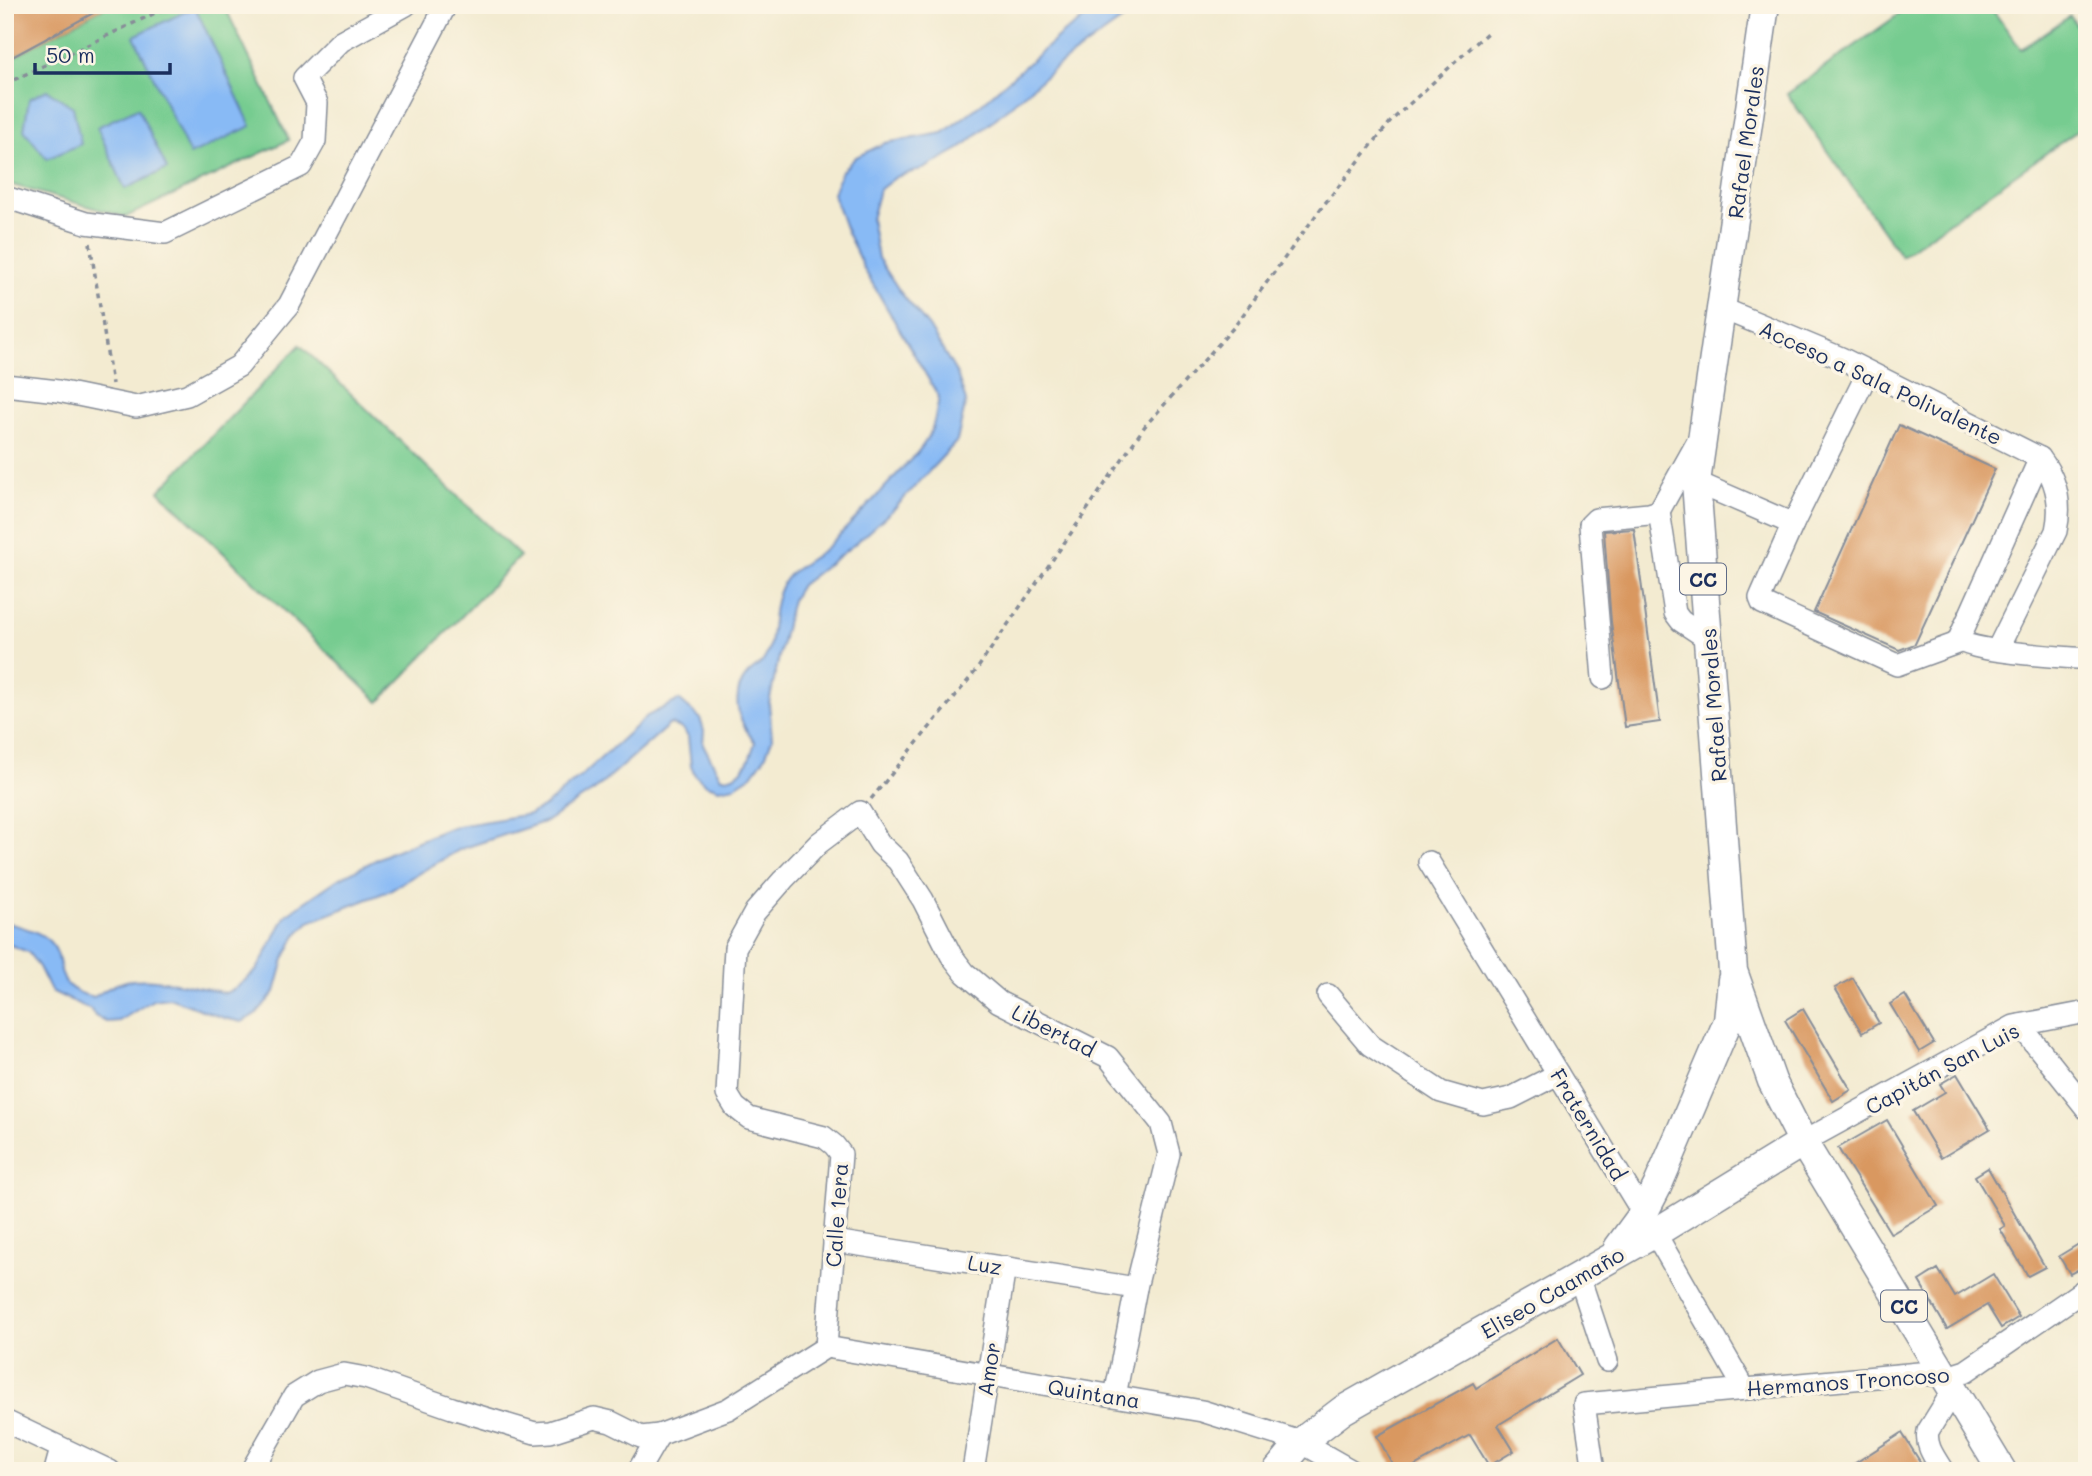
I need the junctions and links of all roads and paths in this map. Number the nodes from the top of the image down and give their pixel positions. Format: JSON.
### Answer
{"nodes":[{"id":1,"x":172,"y":5,"type":"edge"},
{"id":2,"x":406,"y":5,"type":"edge"},
{"id":3,"x":446,"y":5,"type":"edge"},
{"id":4,"x":1765,"y":5,"type":"edge"},
{"id":5,"x":1487,"y":33,"type":"dead end"},
{"id":6,"x":5,"y":84,"type":"edge"},
{"id":7,"x":5,"y":197,"type":"edge"},
{"id":8,"x":86,"y":223,"type":"junction"},
{"id":9,"x":1721,"y":308,"type":"junction"},
{"id":10,"x":1868,"y":372,"type":"junction"},
{"id":11,"x":5,"y":385,"type":"edge"},
{"id":12,"x":116,"y":403,"type":"junction"},
{"id":13,"x":1703,"y":433,"type":"junction"},
{"id":14,"x":2040,"y":458,"type":"junction"},
{"id":15,"x":1696,"y":482,"type":"junction"},
{"id":16,"x":1659,"y":511,"type":"junction"},
{"id":17,"x":1793,"y":524,"type":"junction"},
{"id":18,"x":1708,"y":639,"type":"junction"},
{"id":19,"x":1960,"y":642,"type":"junction"},
{"id":20,"x":1997,"y":650,"type":"junction"},
{"id":21,"x":2087,"y":659,"type":"edge"},
{"id":22,"x":1603,"y":677,"type":"dead end"},
{"id":23,"x":860,"y":812,"type":"junction"},
{"id":24,"x":1429,"y":862,"type":"dead end"},
{"id":25,"x":1733,"y":971,"type":"junction"},
{"id":26,"x":1328,"y":995,"type":"dead end"},
{"id":27,"x":2087,"y":1012,"type":"edge"},
{"id":28,"x":2020,"y":1025,"type":"junction"},
{"id":29,"x":1558,"y":1074,"type":"junction"},
{"id":30,"x":2087,"y":1109,"type":"edge"},
{"id":31,"x":1803,"y":1143,"type":"junction"},
{"id":32,"x":1649,"y":1224,"type":"junction"},
{"id":33,"x":834,"y":1241,"type":"junction"},
{"id":34,"x":1005,"y":1267,"type":"junction"},
{"id":35,"x":1579,"y":1276,"type":"junction"},
{"id":36,"x":1136,"y":1287,"type":"junction"},
{"id":37,"x":2087,"y":1288,"type":"edge"},
{"id":38,"x":826,"y":1347,"type":"junction"},
{"id":39,"x":1607,"y":1361,"type":"dead end"},
{"id":40,"x":987,"y":1376,"type":"junction"},
{"id":41,"x":1951,"y":1383,"type":"junction"},
{"id":42,"x":1744,"y":1388,"type":"junction"},
{"id":43,"x":1115,"y":1396,"type":"junction"},
{"id":44,"x":5,"y":1421,"type":"edge"},
{"id":45,"x":659,"y":1435,"type":"junction"},
{"id":46,"x":1301,"y":1442,"type":"junction"},
{"id":47,"x":61,"y":1449,"type":"junction"},
{"id":48,"x":55,"y":1471,"type":"edge"},
{"id":49,"x":110,"y":1471,"type":"edge"},
{"id":50,"x":251,"y":1471,"type":"edge"},
{"id":51,"x":638,"y":1471,"type":"edge"},
{"id":52,"x":973,"y":1471,"type":"edge"},
{"id":53,"x":1277,"y":1471,"type":"edge"},
{"id":54,"x":1352,"y":1471,"type":"edge"},
{"id":55,"x":1594,"y":1471,"type":"edge"},
{"id":56,"x":1943,"y":1471,"type":"edge"},
{"id":57,"x":2002,"y":1471,"type":"edge"}],
"edges":[{"from":1,"to":6,"type":"path"},
{"from":2,"to":8,"type":"street"},
{"from":3,"to":12,"type":"street"},
{"from":4,"to":9,"type":"main road","name":"Rafael Morales","number":"CC"},
{"from":5,"to":23,"type":"path"},
{"from":7,"to":8,"type":"street"},
{"from":8,"to":12,"type":"path"},
{"from":9,"to":10,"type":"street","name":"Acceso a Sala Polivalente"},
{"from":9,"to":13,"type":"main road","name":"Rafael Morales","number":"CC"},
{"from":10,"to":14,"type":"street","name":"Acceso a Sala Polivalente"},
{"from":10,"to":17,"type":"street"},
{"from":11,"to":12,"type":"street"},
{"from":13,"to":15,"type":"main road","name":"Rafael Morales","number":"CC"},
{"from":13,"to":16,"type":"street"},
{"from":14,"to":19,"type":"street"},
{"from":14,"to":20,"type":"street"},
{"from":15,"to":17,"type":"street"},
{"from":15,"to":18,"type":"main road","name":"Rafael Morales","number":"CC"},
{"from":16,"to":18,"type":"street"},
{"from":16,"to":22,"type":"street"},
{"from":17,"to":19,"type":"street"},
{"from":18,"to":25,"type":"main road","name":"Rafael Morales","number":"CC"},
{"from":19,"to":20,"type":"street"},
{"from":20,"to":21,"type":"street"},
{"from":23,"to":33,"type":"street","name":"Calle 1era"},
{"from":23,"to":36,"type":"street","name":"Libertad"},
{"from":24,"to":29,"type":"street","name":"Fraternidad"},
{"from":25,"to":31,"type":"main road","name":"Rafael Morales","number":"CC"},
{"from":25,"to":32,"type":"main road"},
{"from":26,"to":29,"type":"street"},
{"from":27,"to":28,"type":"street","name":"Capitán San Luis"},
{"from":28,"to":30,"type":"street"},
{"from":28,"to":31,"type":"street","name":"Capitán San Luis"},
{"from":29,"to":32,"type":"street","name":"Fraternidad"},
{"from":31,"to":32,"type":"main road","name":"Eliseo Caamaño"},
{"from":31,"to":41,"type":"main road","number":"CC"},
{"from":32,"to":35,"type":"main road","name":"Eliseo Caamaño"},
{"from":32,"to":42,"type":"street","name":"Fraternidad"},
{"from":33,"to":34,"type":"street","name":"Luz"},
{"from":33,"to":38,"type":"street","name":"Calle 1era"},
{"from":34,"to":36,"type":"street","name":"Luz"},
{"from":34,"to":40,"type":"street","name":"Amor"},
{"from":35,"to":39,"type":"street"},
{"from":35,"to":46,"type":"main road","name":"Eliseo Caamaño"},
{"from":36,"to":43,"type":"street","name":"Libertad"},
{"from":37,"to":41,"type":"street","name":"Hermanos Troncoso"},
{"from":38,"to":40,"type":"street","name":"Quintana"},
{"from":38,"to":45,"type":"street"},
{"from":40,"to":43,"type":"street","name":"Quintana"},
{"from":40,"to":52,"type":"street","name":"Amor"},
{"from":41,"to":42,"type":"street","name":"Hermanos Troncoso"},
{"from":41,"to":56,"type":"street"},
{"from":41,"to":57,"type":"main road","number":"CC"},
{"from":42,"to":55,"type":"street","name":"Hermanos Troncoso"},
{"from":43,"to":46,"type":"street","name":"Quintana"},
{"from":44,"to":47,"type":"street"},
{"from":45,"to":50,"type":"street"},
{"from":45,"to":51,"type":"street"},
{"from":46,"to":53,"type":"main road","name":"Eliseo Caamaño"},
{"from":46,"to":54,"type":"street","name":"Quintana"},
{"from":47,"to":48,"type":"street"},
{"from":47,"to":49,"type":"street"}]}
